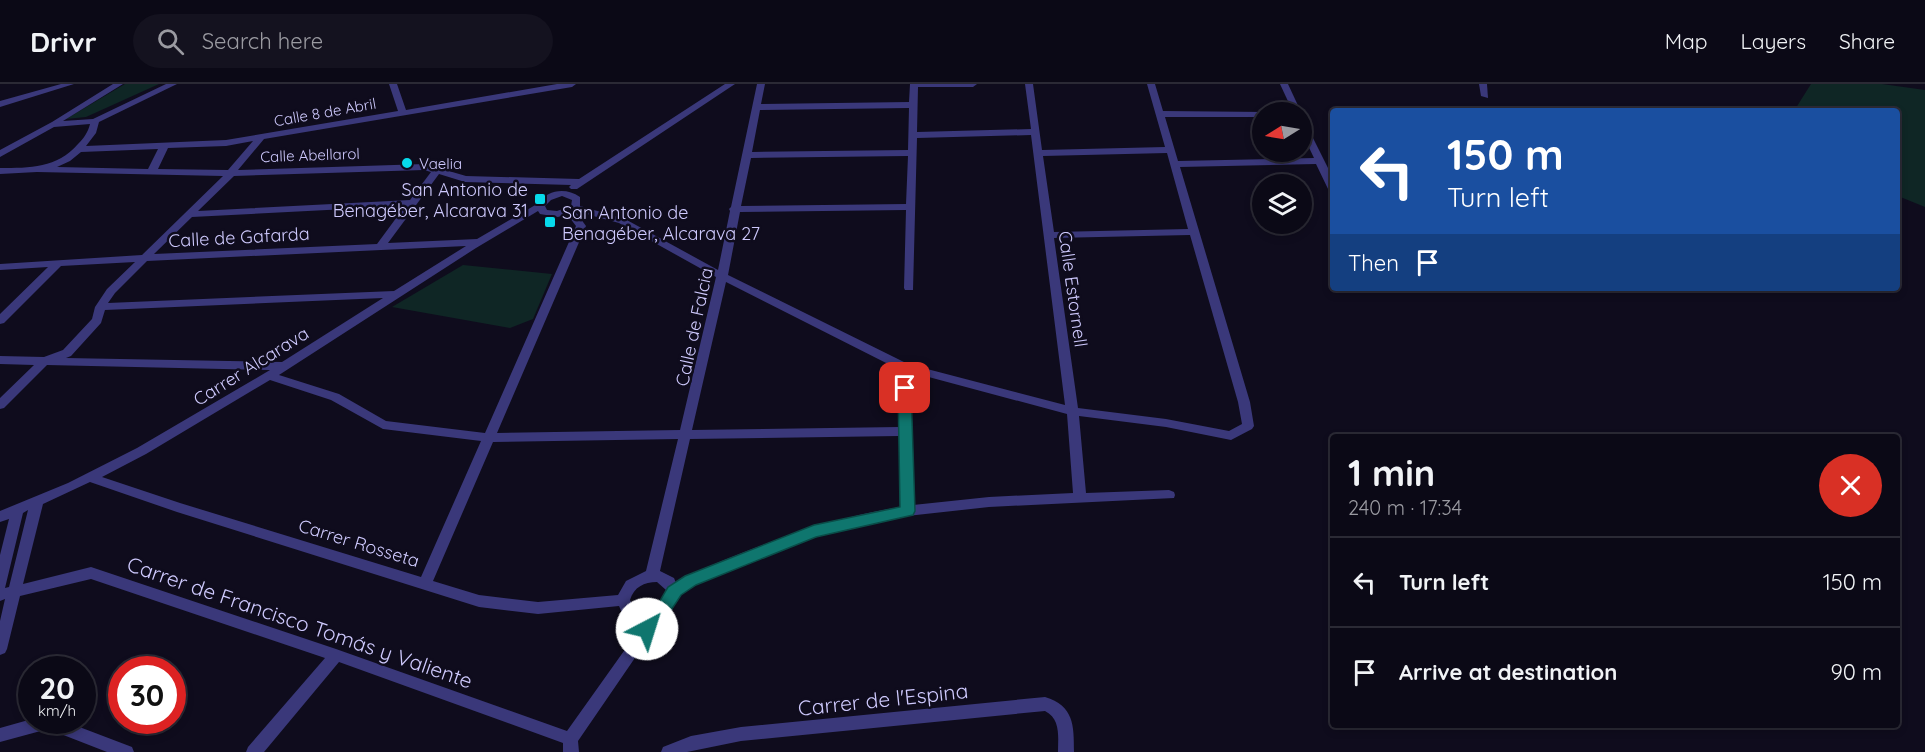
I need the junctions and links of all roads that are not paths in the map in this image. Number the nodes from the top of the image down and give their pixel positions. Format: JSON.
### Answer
{"nodes":[{"id":1,"x":70,"y":84,"type":"edge"},
{"id":2,"x":119,"y":84,"type":"edge"},
{"id":3,"x":173,"y":84,"type":"edge"},
{"id":4,"x":393,"y":84,"type":"edge"},
{"id":5,"x":572,"y":84,"type":"edge"},
{"id":6,"x":730,"y":84,"type":"edge"},
{"id":7,"x":761,"y":84,"type":"edge"},
{"id":8,"x":914,"y":84,"type":"edge"},
{"id":9,"x":973,"y":84,"type":"edge"},
{"id":10,"x":1029,"y":84,"type":"edge"},
{"id":11,"x":1151,"y":84,"type":"edge"},
{"id":12,"x":1284,"y":84,"type":"edge"},
{"id":13,"x":1483,"y":84,"type":"edge"},
{"id":14,"x":1485,"y":96,"type":"dead end"},
{"id":15,"x":1292,"y":102,"type":"edge"},
{"id":16,"x":0,"y":104,"type":"edge"},
{"id":17,"x":913,"y":105,"type":"junction"},
{"id":18,"x":756,"y":107,"type":"junction"},
{"id":19,"x":403,"y":112,"type":"junction"},
{"id":20,"x":1160,"y":114,"type":"junction"},
{"id":21,"x":1252,"y":114,"type":"edge"},
{"id":22,"x":95,"y":121,"type":"junction"},
{"id":23,"x":52,"y":125,"type":"junction"},
{"id":24,"x":1035,"y":132,"type":"junction"},
{"id":25,"x":913,"y":135,"type":"junction"},
{"id":26,"x":262,"y":136,"type":"junction"},
{"id":27,"x":1312,"y":145,"type":"edge"},
{"id":28,"x":165,"y":146,"type":"junction"},
{"id":29,"x":80,"y":149,"type":"junction"},
{"id":30,"x":1171,"y":150,"type":"junction"},
{"id":31,"x":913,"y":153,"type":"junction"},
{"id":32,"x":1038,"y":153,"type":"junction"},
{"id":33,"x":0,"y":154,"type":"edge"},
{"id":34,"x":746,"y":155,"type":"junction"},
{"id":35,"x":1320,"y":161,"type":"junction"},
{"id":36,"x":1175,"y":164,"type":"junction"},
{"id":37,"x":438,"y":169,"type":"junction"},
{"id":38,"x":40,"y":170,"type":"junction"},
{"id":39,"x":0,"y":171,"type":"edge"},
{"id":40,"x":152,"y":171,"type":"junction"},
{"id":41,"x":231,"y":173,"type":"junction"},
{"id":42,"x":579,"y":182,"type":"junction"},
{"id":43,"x":1330,"y":182,"type":"edge"},
{"id":44,"x":567,"y":194,"type":"junction"},
{"id":45,"x":411,"y":202,"type":"junction"},
{"id":46,"x":540,"y":206,"type":"junction"},
{"id":47,"x":911,"y":207,"type":"junction"},
{"id":48,"x":572,"y":209,"type":"junction"},
{"id":49,"x":734,"y":209,"type":"junction"},
{"id":50,"x":188,"y":214,"type":"junction"},
{"id":51,"x":550,"y":214,"type":"junction"},
{"id":52,"x":509,"y":223,"type":"junction"},
{"id":53,"x":1195,"y":232,"type":"junction"},
{"id":54,"x":1049,"y":235,"type":"junction"},
{"id":55,"x":480,"y":242,"type":"junction"},
{"id":56,"x":380,"y":247,"type":"junction"},
{"id":57,"x":144,"y":258,"type":"junction"},
{"id":58,"x":57,"y":264,"type":"junction"},
{"id":59,"x":0,"y":267,"type":"edge"},
{"id":60,"x":722,"y":276,"type":"junction"},
{"id":61,"x":909,"y":288,"type":"dead end"},
{"id":62,"x":398,"y":294,"type":"junction"},
{"id":63,"x":100,"y":307,"type":"junction"},
{"id":64,"x":0,"y":320,"type":"edge"},
{"id":65,"x":0,"y":360,"type":"edge"},
{"id":66,"x":44,"y":361,"type":"junction"},
{"id":67,"x":285,"y":366,"type":"junction"},
{"id":68,"x":904,"y":367,"type":"junction"},
{"id":69,"x":270,"y":376,"type":"junction"},
{"id":70,"x":0,"y":405,"type":"edge"},
{"id":71,"x":1071,"y":411,"type":"junction"},
{"id":72,"x":906,"y":431,"type":"junction"},
{"id":73,"x":686,"y":436,"type":"junction"},
{"id":74,"x":489,"y":438,"type":"junction"},
{"id":75,"x":89,"y":477,"type":"junction"},
{"id":76,"x":1169,"y":495,"type":"dead end"},
{"id":77,"x":1080,"y":499,"type":"junction"},
{"id":78,"x":37,"y":502,"type":"junction"},
{"id":79,"x":17,"y":511,"type":"junction"},
{"id":80,"x":907,"y":511,"type":"junction"},
{"id":81,"x":0,"y":517,"type":"edge"},
{"id":82,"x":652,"y":576,"type":"junction"},
{"id":83,"x":0,"y":584,"type":"edge"},
{"id":84,"x":426,"y":584,"type":"junction"},
{"id":85,"x":674,"y":592,"type":"junction"},
{"id":86,"x":7,"y":594,"type":"edge"},
{"id":87,"x":623,"y":600,"type":"junction"},
{"id":88,"x":651,"y":616,"type":"junction"},
{"id":89,"x":0,"y":649,"type":"edge"},
{"id":90,"x":336,"y":655,"type":"junction"},
{"id":91,"x":0,"y":735,"type":"edge"},
{"id":92,"x":570,"y":745,"type":"edge"},
{"id":93,"x":126,"y":752,"type":"edge"},
{"id":94,"x":254,"y":752,"type":"edge"},
{"id":95,"x":669,"y":752,"type":"edge"},
{"id":96,"x":1066,"y":752,"type":"edge"}],
"edges":[{"from":1,"to":16,"type":"street"},
{"from":2,"to":23,"type":"street"},
{"from":3,"to":22,"type":"street"},
{"from":4,"to":19,"type":"street"},
{"from":5,"to":19,"type":"street","name":"Calle 8 de Abril"},
{"from":6,"to":42,"type":"street"},
{"from":7,"to":18,"type":"street","name":"Calle de Falcia"},
{"from":8,"to":9,"type":"street"},
{"from":8,"to":17,"type":"street"},
{"from":10,"to":24,"type":"street","name":"Calle Estornell"},
{"from":11,"to":20,"type":"street"},
{"from":12,"to":15,"type":"street"},
{"from":13,"to":14,"type":"street"},
{"from":17,"to":18,"type":"street"},
{"from":17,"to":25,"type":"street"},
{"from":18,"to":34,"type":"street","name":"Calle de Falcia"},
{"from":19,"to":26,"type":"street","name":"Calle 8 de Abril"},
{"from":20,"to":21,"type":"street"},
{"from":20,"to":30,"type":"street"},
{"from":22,"to":23,"type":"street"},
{"from":22,"to":29,"type":"street"},
{"from":23,"to":33,"type":"street"},
{"from":24,"to":25,"type":"street"},
{"from":24,"to":32,"type":"street","name":"Calle Estornell"},
{"from":25,"to":31,"type":"street"},
{"from":26,"to":28,"type":"street","name":"Calle 8 de Abril"},
{"from":26,"to":41,"type":"street"},
{"from":27,"to":35,"type":"street"},
{"from":28,"to":29,"type":"street","name":"Calle 8 de Abril"},
{"from":28,"to":40,"type":"street"},
{"from":29,"to":38,"type":"street"},
{"from":30,"to":32,"type":"street"},
{"from":30,"to":36,"type":"street"},
{"from":31,"to":34,"type":"street"},
{"from":31,"to":47,"type":"street"},
{"from":32,"to":54,"type":"street","name":"Calle Estornell"},
{"from":34,"to":49,"type":"street","name":"Calle de Falcia"},
{"from":35,"to":36,"type":"street"},
{"from":35,"to":43,"type":"street"},
{"from":36,"to":53,"type":"street"},
{"from":37,"to":41,"type":"street","name":"Calle Abellarol"},
{"from":37,"to":42,"type":"street","name":"Calle Abellarol"},
{"from":37,"to":45,"type":"street"},
{"from":38,"to":39,"type":"street","name":"Calle Abellarol"},
{"from":38,"to":40,"type":"street","name":"Calle Abellarol"},
{"from":40,"to":41,"type":"street","name":"Calle Abellarol"},
{"from":41,"to":50,"type":"street"},
{"from":42,"to":44,"type":"street"},
{"from":44,"to":46,"type":"street","name":"Carrer Alcarava"},
{"from":44,"to":48,"type":"street"},
{"from":45,"to":50,"type":"street"},
{"from":45,"to":56,"type":"street"},
{"from":46,"to":51,"type":"street"},
{"from":46,"to":52,"type":"street","name":"Carrer Alcarava"},
{"from":47,"to":49,"type":"street"},
{"from":47,"to":61,"type":"street"},
{"from":48,"to":51,"type":"street","name":"Carrer Alcarava"},
{"from":48,"to":60,"type":"street"},
{"from":48,"to":74,"type":"street"},
{"from":49,"to":60,"type":"street","name":"Calle de Falcia"},
{"from":50,"to":57,"type":"street"},
{"from":51,"to":52,"type":"street","name":"Carrer Alcarava"},
{"from":52,"to":55,"type":"street","name":"Carrer Alcarava"},
{"from":53,"to":54,"type":"street"},
{"from":53,"to":71,"type":"street"},
{"from":54,"to":71,"type":"street","name":"Calle Estornell"},
{"from":55,"to":56,"type":"street","name":"Calle de Gafarda"},
{"from":55,"to":62,"type":"street","name":"Carrer Alcarava"},
{"from":56,"to":57,"type":"street","name":"Calle de Gafarda"},
{"from":57,"to":58,"type":"street","name":"Calle de Gafarda"},
{"from":57,"to":63,"type":"street"},
{"from":58,"to":59,"type":"street","name":"Calle de Gafarda"},
{"from":58,"to":64,"type":"street"},
{"from":60,"to":68,"type":"street"},
{"from":60,"to":73,"type":"street","name":"Calle de Falcia"},
{"from":62,"to":63,"type":"street"},
{"from":62,"to":67,"type":"street","name":"Carrer Alcarava"},
{"from":63,"to":66,"type":"street"},
{"from":65,"to":66,"type":"street"},
{"from":66,"to":67,"type":"street"},
{"from":66,"to":70,"type":"street"},
{"from":67,"to":69,"type":"street","name":"Carrer Alcarava"},
{"from":68,"to":71,"type":"street"},
{"from":68,"to":72,"type":"street"},
{"from":69,"to":74,"type":"street"},
{"from":69,"to":75,"type":"street","name":"Carrer Alcarava"},
{"from":71,"to":77,"type":"street","name":"Calle Estornell"},
{"from":72,"to":73,"type":"street"},
{"from":72,"to":80,"type":"street"},
{"from":73,"to":74,"type":"street"},
{"from":73,"to":82,"type":"street","name":"Calle de Falcia"},
{"from":74,"to":84,"type":"street"},
{"from":75,"to":78,"type":"street","name":"Carrer Alcarava"},
{"from":75,"to":84,"type":"street","name":"Carrer Rosseta"},
{"from":76,"to":77,"type":"street"},
{"from":77,"to":80,"type":"street"},
{"from":78,"to":79,"type":"street","name":"Carrer Alcarava"},
{"from":78,"to":86,"type":"street"},
{"from":79,"to":81,"type":"street","name":"Carrer Alcarava"},
{"from":79,"to":83,"type":"street"},
{"from":80,"to":85,"type":"street"},
{"from":82,"to":85,"type":"street"},
{"from":82,"to":87,"type":"street"},
{"from":84,"to":87,"type":"street","name":"Carrer Rosseta"},
{"from":85,"to":88,"type":"street"},
{"from":86,"to":89,"type":"street"},
{"from":86,"to":90,"type":"street","name":"Carrer de Francisco Tomás y Valiente"},
{"from":87,"to":88,"type":"street"},
{"from":88,"to":92,"type":"street"},
{"from":90,"to":92,"type":"street","name":"Carrer de Francisco Tomás y Valiente"},
{"from":90,"to":94,"type":"street"},
{"from":91,"to":93,"type":"street"},
{"from":95,"to":96,"type":"street","name":"Carrer de l'Espina"}]}
